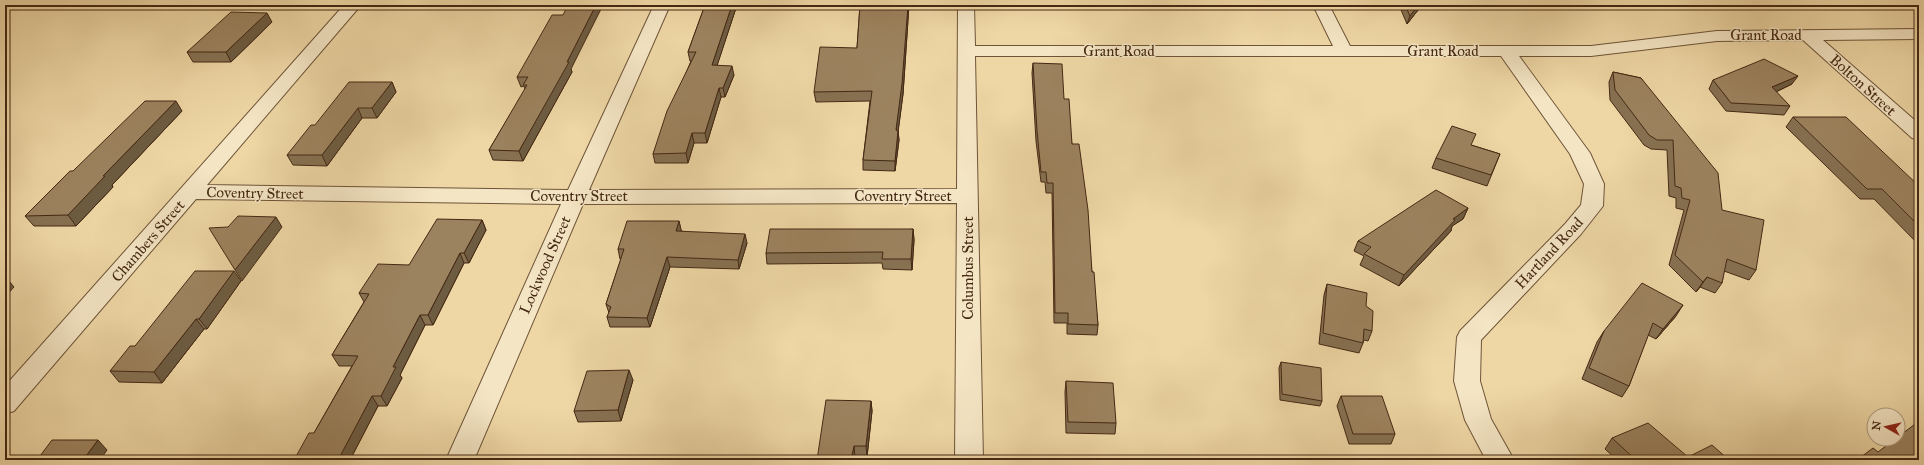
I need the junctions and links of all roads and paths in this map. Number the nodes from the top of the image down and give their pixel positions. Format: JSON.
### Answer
{"nodes":[{"id":1,"x":353,"y":5,"type":"edge"},
{"id":2,"x":662,"y":5,"type":"edge"},
{"id":3,"x":966,"y":5,"type":"edge"},
{"id":4,"x":1321,"y":5,"type":"edge"},
{"id":5,"x":1919,"y":34,"type":"edge"},
{"id":6,"x":1807,"y":35,"type":"junction"},
{"id":7,"x":966,"y":51,"type":"junction"},
{"id":8,"x":1344,"y":51,"type":"junction"},
{"id":9,"x":1506,"y":52,"type":"junction"},
{"id":10,"x":1919,"y":134,"type":"edge"},
{"id":11,"x":190,"y":192,"type":"junction"},
{"id":12,"x":968,"y":196,"type":"junction"},
{"id":13,"x":575,"y":197,"type":"junction"},
{"id":14,"x":5,"y":404,"type":"edge"},
{"id":15,"x":460,"y":460,"type":"edge"},
{"id":16,"x":969,"y":460,"type":"edge"},
{"id":17,"x":1500,"y":460,"type":"edge"}],
"edges":[{"from":1,"to":11,"type":"street","name":"Chambers Street"},
{"from":2,"to":13,"type":"street","name":"Lockwood Street"},
{"from":3,"to":7,"type":"street","name":"Columbus Street"},
{"from":4,"to":8,"type":"street"},
{"from":5,"to":6,"type":"street","name":"Grant Road"},
{"from":6,"to":9,"type":"street","name":"Grant Road"},
{"from":6,"to":10,"type":"street","name":"Bolton Street"},
{"from":7,"to":8,"type":"street","name":"Grant Road"},
{"from":7,"to":12,"type":"street","name":"Columbus Street"},
{"from":8,"to":9,"type":"street","name":"Grant Road"},
{"from":9,"to":17,"type":"street","name":"Hartland Road"},
{"from":11,"to":13,"type":"street","name":"Coventry Street"},
{"from":11,"to":14,"type":"street","name":"Chambers Street"},
{"from":12,"to":13,"type":"street","name":"Coventry Street"},
{"from":12,"to":16,"type":"street","name":"Columbus Street"},
{"from":13,"to":15,"type":"street","name":"Lockwood Street"}]}
